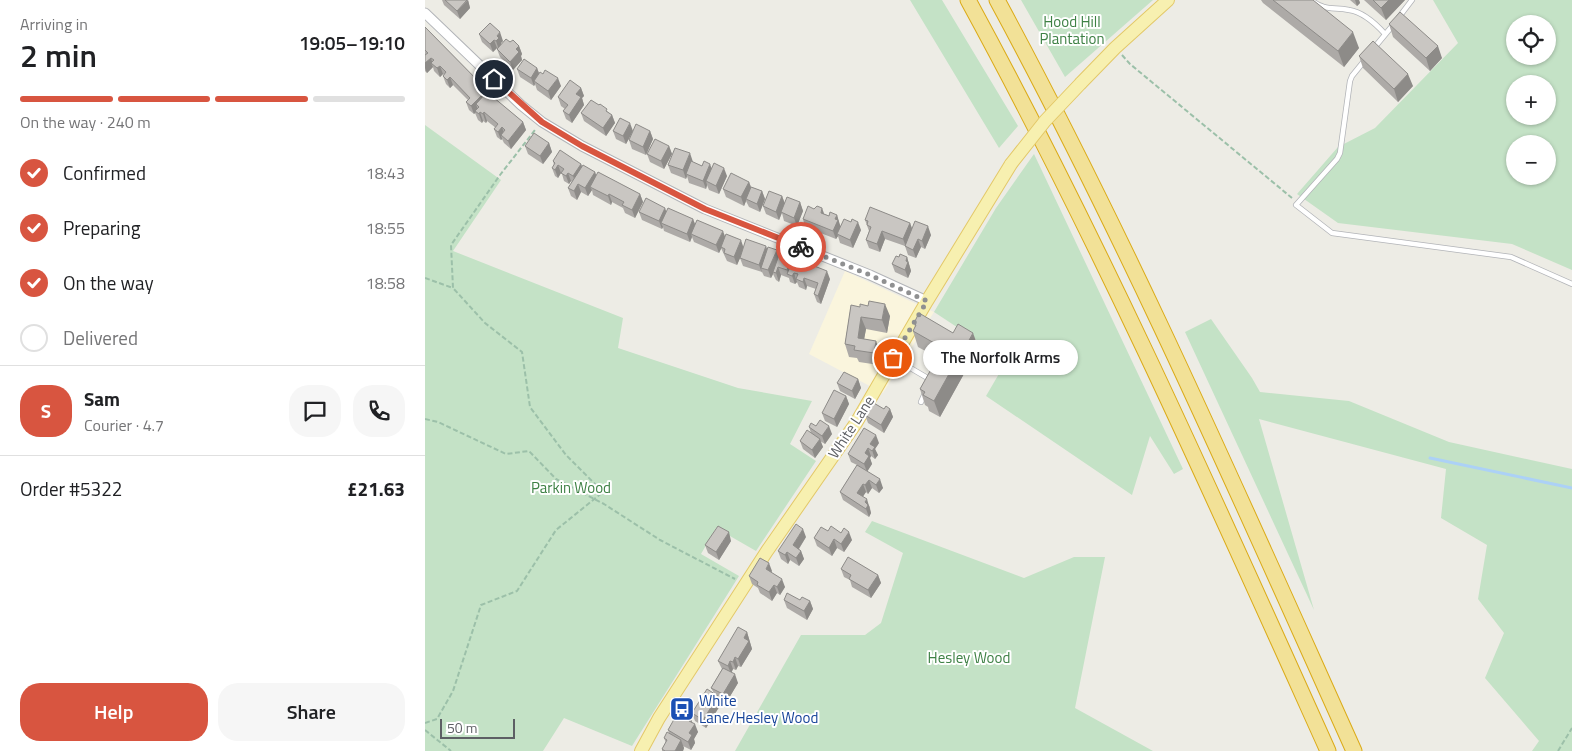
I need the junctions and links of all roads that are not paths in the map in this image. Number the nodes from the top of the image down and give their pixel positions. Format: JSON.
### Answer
{"nodes":[{"id":1,"x":997,"y":0,"type":"edge"},
{"id":2,"x":1168,"y":0,"type":"edge"},
{"id":3,"x":1311,"y":0,"type":"edge"},
{"id":4,"x":1412,"y":0,"type":"edge"},
{"id":5,"x":969,"y":2,"type":"edge"},
{"id":6,"x":425,"y":13,"type":"edge"},
{"id":7,"x":1385,"y":34,"type":"junction"},
{"id":8,"x":1572,"y":284,"type":"edge"},
{"id":9,"x":927,"y":301,"type":"junction"},
{"id":10,"x":893,"y":358,"type":"junction"},
{"id":11,"x":921,"y":402,"type":"dead end"},
{"id":12,"x":641,"y":751,"type":"edge"},
{"id":13,"x":1328,"y":751,"type":"edge"},
{"id":14,"x":1354,"y":751,"type":"edge"}],
"edges":[{"from":1,"to":14,"type":"highway"},
{"from":2,"to":9,"type":"main road","name":"White Lane","bridge":true},
{"from":3,"to":7,"type":"lane"},
{"from":4,"to":7,"type":"lane"},
{"from":5,"to":13,"type":"highway"},
{"from":6,"to":9,"type":"street"},
{"from":7,"to":8,"type":"lane"},
{"from":9,"to":10,"type":"main road","name":"White Lane"},
{"from":10,"to":11,"type":"lane"},
{"from":10,"to":12,"type":"main road","name":"White Lane"}]}
